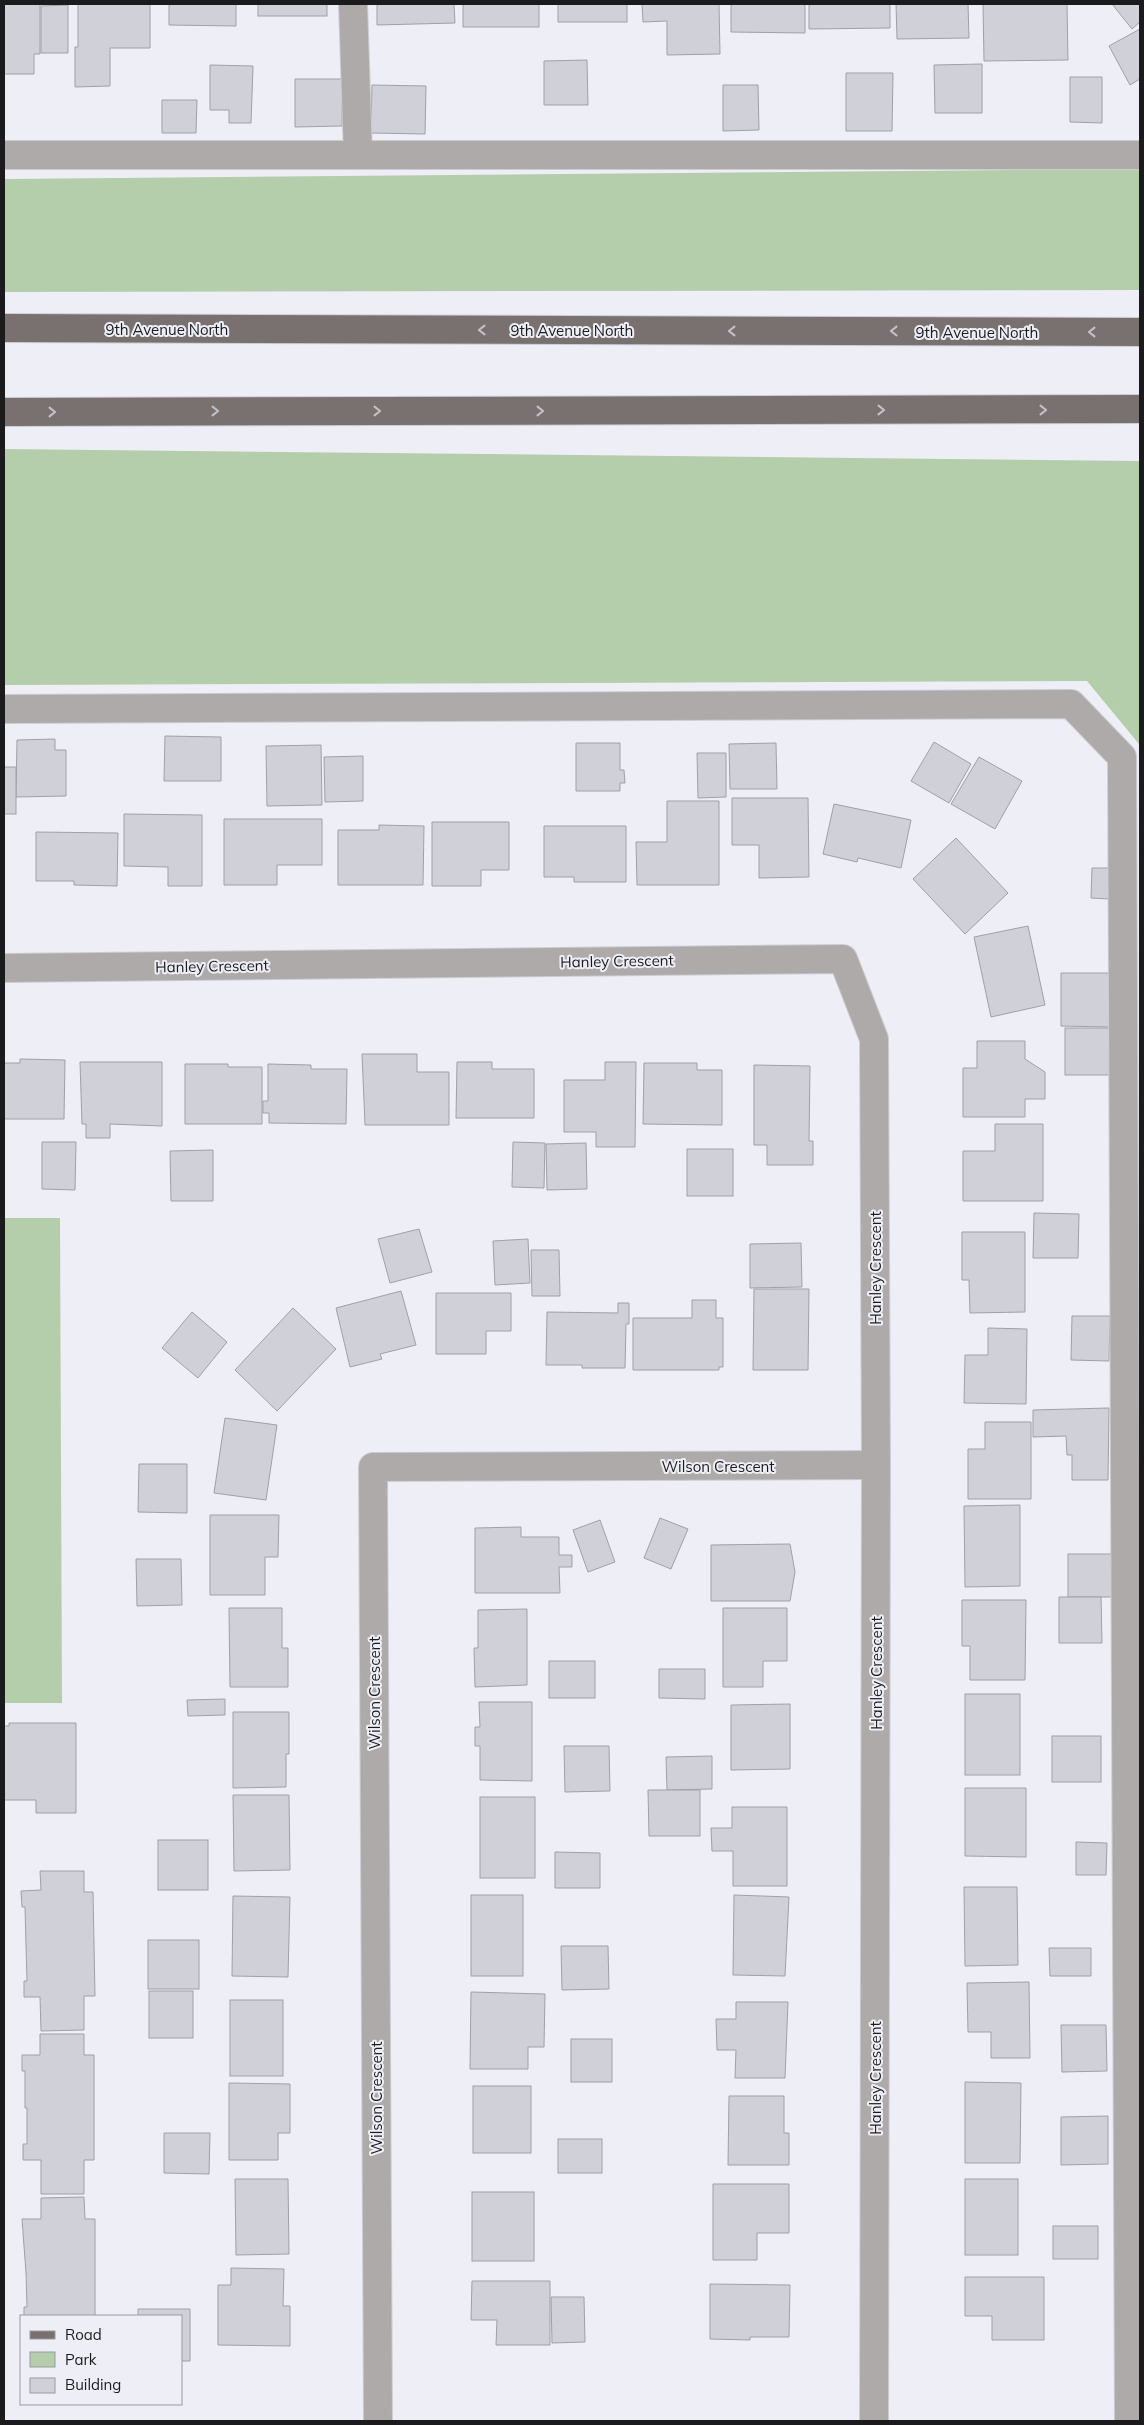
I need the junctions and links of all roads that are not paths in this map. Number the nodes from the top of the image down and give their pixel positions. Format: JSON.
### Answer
{"nodes":[{"id":1,"x":354,"y":4,"type":"edge"},
{"id":2,"x":4,"y":155,"type":"edge"},
{"id":3,"x":358,"y":155,"type":"junction"},
{"id":4,"x":1140,"y":155,"type":"edge"},
{"id":5,"x":4,"y":328,"type":"edge"},
{"id":6,"x":1140,"y":332,"type":"edge"},
{"id":7,"x":1140,"y":410,"type":"edge"},
{"id":8,"x":4,"y":412,"type":"edge"},
{"id":9,"x":4,"y":710,"type":"edge"},
{"id":10,"x":4,"y":968,"type":"edge"},
{"id":11,"x":876,"y":1466,"type":"junction"},
{"id":12,"x":378,"y":2421,"type":"edge"},
{"id":13,"x":874,"y":2421,"type":"edge"},
{"id":14,"x":1129,"y":2421,"type":"edge"}],
"edges":[{"from":1,"to":3,"type":"street"},
{"from":2,"to":3,"type":"street"},
{"from":3,"to":4,"type":"street"},
{"from":6,"to":5,"type":"main road","name":"9th Avenue North","one_way":true},
{"from":8,"to":7,"type":"main road","one_way":true},
{"from":9,"to":14,"type":"street"},
{"from":10,"to":11,"type":"street","name":"Hanley Crescent"},
{"from":11,"to":12,"type":"street","name":"Wilson Crescent"},
{"from":11,"to":13,"type":"street","name":"Hanley Crescent"}]}
